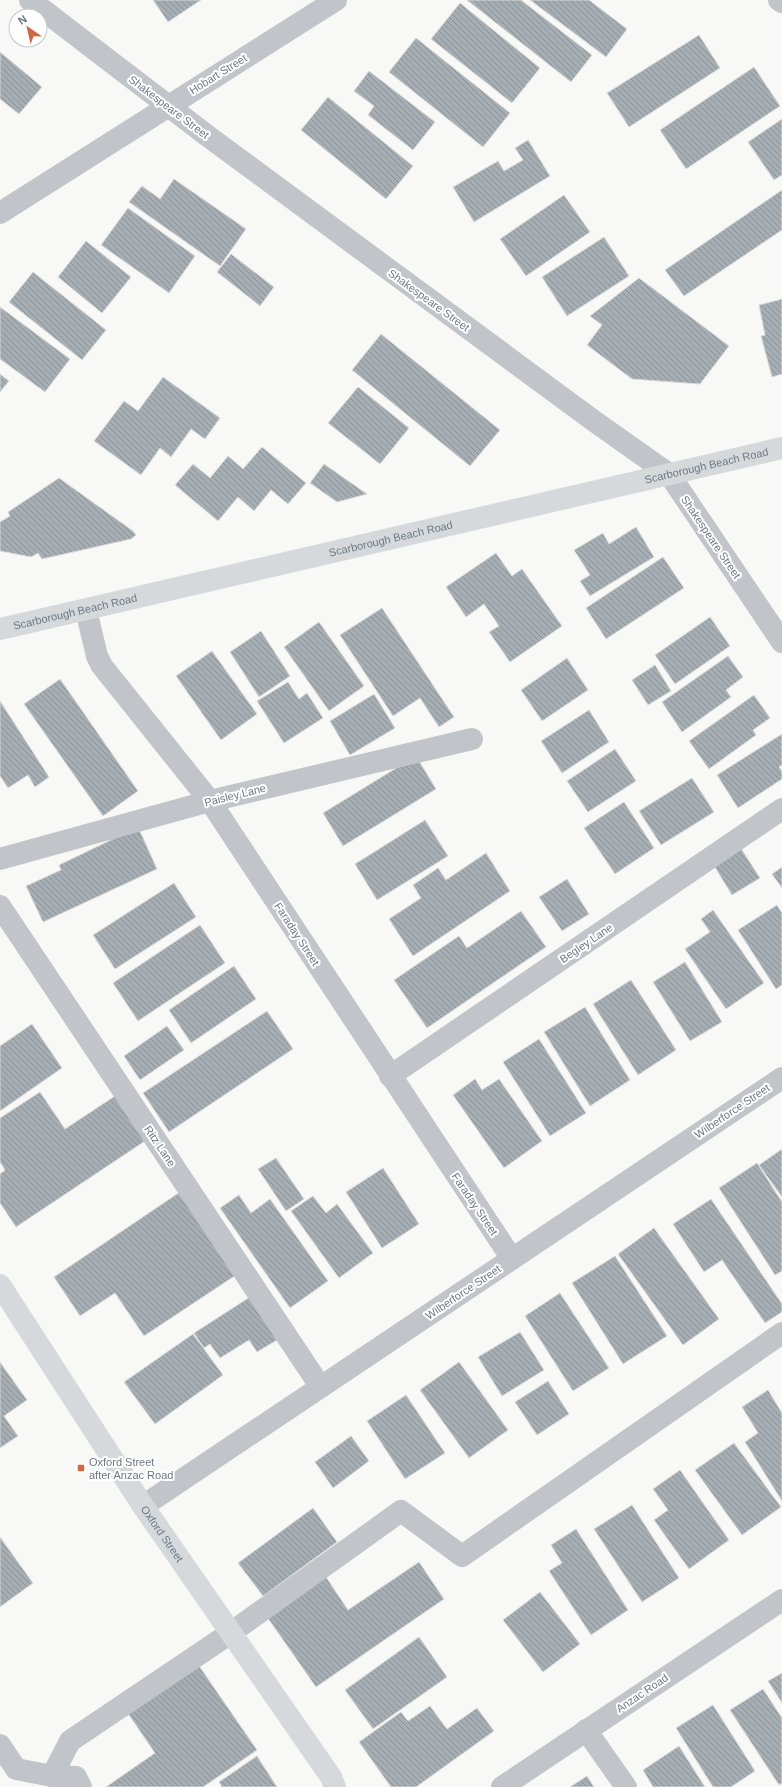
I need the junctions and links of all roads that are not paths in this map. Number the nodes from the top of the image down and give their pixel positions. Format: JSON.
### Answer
{"nodes":[{"id":1,"x":30,"y":0,"type":"edge"},
{"id":2,"x":336,"y":0,"type":"edge"},
{"id":3,"x":779,"y":0,"type":"edge"},
{"id":4,"x":782,"y":2,"type":"edge"},
{"id":5,"x":167,"y":106,"type":"junction"},
{"id":6,"x":0,"y":213,"type":"edge"},
{"id":7,"x":782,"y":448,"type":"edge"},
{"id":8,"x":669,"y":474,"type":"junction"},
{"id":9,"x":86,"y":610,"type":"junction"},
{"id":10,"x":0,"y":629,"type":"edge"},
{"id":11,"x":782,"y":642,"type":"edge"},
{"id":12,"x":472,"y":739,"type":"dead end"},
{"id":13,"x":210,"y":801,"type":"junction"},
{"id":14,"x":782,"y":809,"type":"edge"},
{"id":15,"x":0,"y":858,"type":"edge"},
{"id":16,"x":0,"y":906,"type":"edge"},
{"id":17,"x":390,"y":1076,"type":"junction"},
{"id":18,"x":782,"y":1078,"type":"edge"},
{"id":19,"x":512,"y":1259,"type":"junction"},
{"id":20,"x":0,"y":1286,"type":"edge"},
{"id":21,"x":782,"y":1333,"type":"edge"},
{"id":22,"x":320,"y":1386,"type":"junction"},
{"id":23,"x":143,"y":1506,"type":"junction"},
{"id":24,"x":782,"y":1600,"type":"edge"},
{"id":25,"x":232,"y":1632,"type":"junction"},
{"id":26,"x":586,"y":1730,"type":"junction"},
{"id":27,"x":0,"y":1745,"type":"edge"},
{"id":28,"x":52,"y":1776,"type":"junction"},
{"id":29,"x":337,"y":1784,"type":"edge"},
{"id":30,"x":81,"y":1787,"type":"edge"},
{"id":31,"x":502,"y":1787,"type":"edge"},
{"id":32,"x":626,"y":1787,"type":"edge"}],
"edges":[{"from":1,"to":5,"type":"street","name":"Shakespeare Street"},
{"from":2,"to":5,"type":"street","name":"Hobart Street"},
{"from":3,"to":4,"type":"street"},
{"from":5,"to":6,"type":"street","name":"Hobart Street"},
{"from":5,"to":8,"type":"street","name":"Shakespeare Street"},
{"from":7,"to":8,"type":"main road","name":"Scarborough Beach Road"},
{"from":8,"to":9,"type":"main road","name":"Scarborough Beach Road"},
{"from":8,"to":11,"type":"street","name":"Shakespeare Street"},
{"from":9,"to":10,"type":"main road","name":"Scarborough Beach Road"},
{"from":9,"to":13,"type":"street","name":"Faraday Street"},
{"from":12,"to":13,"type":"street","name":"Paisley Lane"},
{"from":13,"to":15,"type":"street","name":"Paisley Lane"},
{"from":13,"to":17,"type":"street","name":"Faraday Street"},
{"from":14,"to":17,"type":"street","name":"Begley Lane"},
{"from":16,"to":22,"type":"street","name":"Ritz Lane"},
{"from":17,"to":19,"type":"street","name":"Faraday Street"},
{"from":18,"to":19,"type":"street","name":"Wilberforce Street"},
{"from":19,"to":22,"type":"street","name":"Wilberforce Street"},
{"from":20,"to":23,"type":"main road","name":"Oxford Street"},
{"from":21,"to":25,"type":"street"},
{"from":22,"to":23,"type":"street","name":"Wilberforce Street"},
{"from":23,"to":25,"type":"main road","name":"Oxford Street"},
{"from":24,"to":26,"type":"street","name":"Anzac Road"},
{"from":25,"to":28,"type":"street"},
{"from":25,"to":29,"type":"main road","name":"Oxford Street"},
{"from":26,"to":31,"type":"street","name":"Anzac Road"},
{"from":26,"to":32,"type":"street"},
{"from":27,"to":28,"type":"street"},
{"from":28,"to":30,"type":"street"}]}
